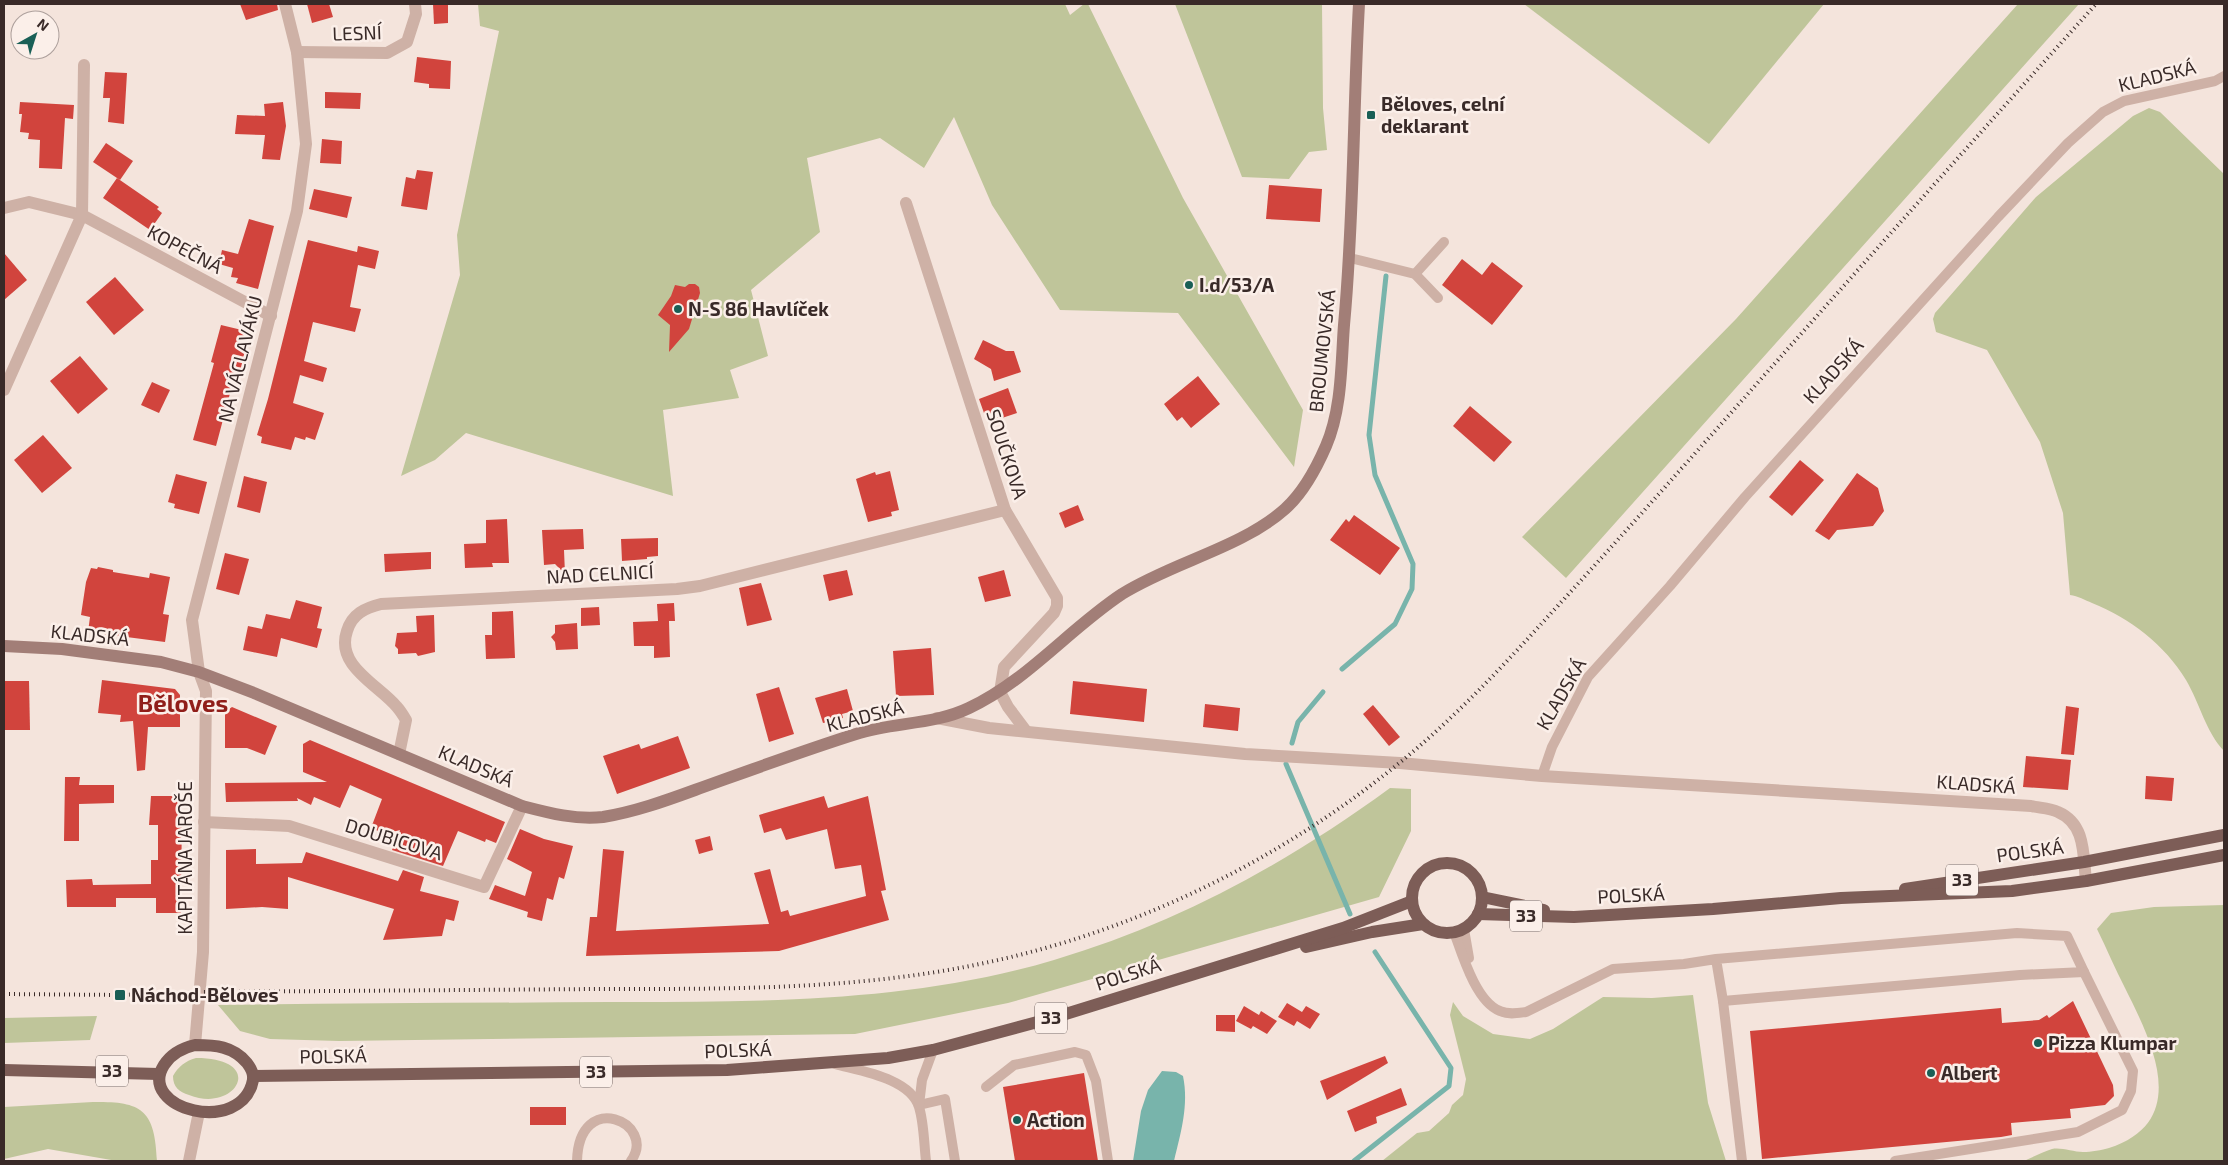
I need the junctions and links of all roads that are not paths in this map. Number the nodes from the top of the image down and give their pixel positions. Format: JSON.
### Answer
{"nodes":[{"id":1,"x":285,"y":4,"type":"edge"},
{"id":2,"x":415,"y":4,"type":"edge"},
{"id":3,"x":1359,"y":4,"type":"edge"},
{"id":4,"x":297,"y":52,"type":"junction"},
{"id":5,"x":84,"y":65,"type":"dead end"},
{"id":6,"x":2224,"y":76,"type":"edge"},
{"id":7,"x":906,"y":204,"type":"dead end"},
{"id":8,"x":4,"y":208,"type":"edge"},
{"id":9,"x":82,"y":215,"type":"junction"},
{"id":10,"x":1444,"y":242,"type":"dead end"},
{"id":11,"x":1350,"y":258,"type":"junction"},
{"id":12,"x":1414,"y":274,"type":"junction"},
{"id":13,"x":1438,"y":298,"type":"dead end"},
{"id":14,"x":271,"y":316,"type":"junction"},
{"id":15,"x":4,"y":390,"type":"edge"},
{"id":16,"x":1005,"y":510,"type":"junction"},
{"id":17,"x":1126,"y":592,"type":"joint"},
{"id":18,"x":4,"y":646,"type":"edge"},
{"id":19,"x":199,"y":672,"type":"junction"},
{"id":20,"x":1000,"y":692,"type":"junction"},
{"id":21,"x":937,"y":718,"type":"junction"},
{"id":22,"x":1026,"y":731,"type":"junction"},
{"id":23,"x":399,"y":754,"type":"junction"},
{"id":24,"x":1542,"y":776,"type":"junction"},
{"id":25,"x":522,"y":806,"type":"junction"},
{"id":26,"x":204,"y":822,"type":"junction"},
{"id":27,"x":2224,"y":835,"type":"edge"},
{"id":28,"x":2224,"y":855,"type":"edge"},
{"id":29,"x":2084,"y":862,"type":"junction"},
{"id":30,"x":2086,"y":880,"type":"junction"},
{"id":31,"x":1482,"y":896,"type":"junction"},
{"id":32,"x":1841,"y":898,"type":"junction"},
{"id":33,"x":1412,"y":902,"type":"junction"},
{"id":34,"x":1478,"y":914,"type":"junction"},
{"id":35,"x":1574,"y":917,"type":"junction"},
{"id":36,"x":1423,"y":924,"type":"junction"},
{"id":37,"x":1459,"y":931,"type":"junction"},
{"id":38,"x":1716,"y":959,"type":"junction"},
{"id":39,"x":1211,"y":968,"type":"junction"},
{"id":40,"x":2084,"y":972,"type":"junction"},
{"id":41,"x":1723,"y":1002,"type":"junction"},
{"id":42,"x":195,"y":1045,"type":"junction"},
{"id":43,"x":933,"y":1050,"type":"junction"},
{"id":44,"x":834,"y":1064,"type":"junction"},
{"id":45,"x":4,"y":1070,"type":"edge"},
{"id":46,"x":160,"y":1074,"type":"junction"},
{"id":47,"x":253,"y":1076,"type":"junction"},
{"id":48,"x":986,"y":1087,"type":"dead end"},
{"id":49,"x":919,"y":1105,"type":"junction"},
{"id":50,"x":199,"y":1112,"type":"junction"},
{"id":51,"x":189,"y":1161,"type":"edge"},
{"id":52,"x":577,"y":1161,"type":"edge"},
{"id":53,"x":631,"y":1161,"type":"edge"},
{"id":54,"x":926,"y":1161,"type":"edge"},
{"id":55,"x":955,"y":1161,"type":"edge"},
{"id":56,"x":1108,"y":1161,"type":"edge"},
{"id":57,"x":1742,"y":1161,"type":"edge"},
{"id":58,"x":1895,"y":1161,"type":"edge"}],
"edges":[{"from":1,"to":4,"type":"street","name":"NA VÁCLAVÁKU"},
{"from":2,"to":4,"type":"street","name":"LESNÍ"},
{"from":3,"to":11,"type":"main road","name":"BROUMOVSKÁ"},
{"from":4,"to":14,"type":"street","name":"NA VÁCLAVÁKU"},
{"from":5,"to":9,"type":"street"},
{"from":6,"to":24,"type":"lane","name":"KLADSKÁ"},
{"from":7,"to":16,"type":"street","name":"SOUČKOVA"},
{"from":8,"to":9,"type":"street","name":"KOPEČNÁ"},
{"from":9,"to":14,"type":"street","name":"KOPEČNÁ"},
{"from":9,"to":15,"type":"street"},
{"from":10,"to":12,"type":"lane"},
{"from":11,"to":12,"type":"lane"},
{"from":11,"to":17,"type":"main road","name":"BROUMOVSKÁ"},
{"from":12,"to":13,"type":"lane"},
{"from":14,"to":19,"type":"street","name":"NA VÁCLAVÁKU"},
{"from":16,"to":20,"type":"street","name":"SOUČKOVA"},
{"from":16,"to":23,"type":"street","name":"NAD CELNICÍ"},
{"from":17,"to":20,"type":"main road","name":"KLADSKÁ"},
{"from":18,"to":19,"type":"main road","name":"KLADSKÁ"},
{"from":19,"to":23,"type":"main road","name":"KLADSKÁ"},
{"from":19,"to":26,"type":"street","name":"KAPITÁNA JAROŠE"},
{"from":20,"to":21,"type":"main road","name":"KLADSKÁ"},
{"from":20,"to":22,"type":"street"},
{"from":21,"to":22,"type":"street","name":"KLADSKÁ"},
{"from":21,"to":25,"type":"main road","name":"KLADSKÁ"},
{"from":22,"to":24,"type":"street","name":"KLADSKÁ"},
{"from":23,"to":25,"type":"main road","name":"KLADSKÁ"},
{"from":24,"to":29,"type":"street","name":"KLADSKÁ"},
{"from":25,"to":26,"type":"street","name":"DOUBICOVA"},
{"from":26,"to":42,"type":"street","name":"KAPITÁNA JAROŠE"},
{"from":27,"to":29,"type":"main road","name":"POLSKÁ","number":"33"},
{"from":28,"to":30,"type":"main road","name":"POLSKÁ","number":"33"},
{"from":29,"to":30,"type":"street","name":"KLADSKÁ"},
{"from":29,"to":32,"type":"main road","name":"POLSKÁ","number":"33"},
{"from":30,"to":32,"type":"main road","name":"POLSKÁ","number":"33"},
{"from":31,"to":33,"type":"main road"},
{"from":31,"to":34,"type":"main road"},
{"from":31,"to":35,"type":"main road","name":"POLSKÁ","number":"33"},
{"from":32,"to":35,"type":"main road","name":"POLSKÁ","number":"33"},
{"from":33,"to":36,"type":"main road"},
{"from":33,"to":39,"type":"main road","name":"POLSKÁ","number":"33"},
{"from":34,"to":35,"type":"main road","name":"POLSKÁ","number":"33"},
{"from":34,"to":37,"type":"main road"},
{"from":36,"to":37,"type":"main road"},
{"from":36,"to":39,"type":"main road","name":"POLSKÁ","number":"33"},
{"from":37,"to":38,"type":"lane"},
{"from":38,"to":40,"type":"lane"},
{"from":38,"to":41,"type":"lane"},
{"from":39,"to":43,"type":"main road","name":"POLSKÁ","number":"33"},
{"from":40,"to":41,"type":"lane"},
{"from":40,"to":58,"type":"lane"},
{"from":41,"to":57,"type":"lane"},
{"from":42,"to":46,"type":"main road"},
{"from":42,"to":47,"type":"main road"},
{"from":43,"to":44,"type":"main road","name":"POLSKÁ","number":"33"},
{"from":43,"to":49,"type":"lane"},
{"from":44,"to":47,"type":"main road","name":"POLSKÁ","number":"33"},
{"from":44,"to":49,"type":"lane"},
{"from":45,"to":46,"type":"main road","number":"33"},
{"from":46,"to":50,"type":"main road"},
{"from":47,"to":50,"type":"main road"},
{"from":48,"to":56,"type":"lane"},
{"from":49,"to":54,"type":"lane"},
{"from":49,"to":55,"type":"lane"},
{"from":50,"to":51,"type":"street"},
{"from":52,"to":53,"type":"lane"}]}
